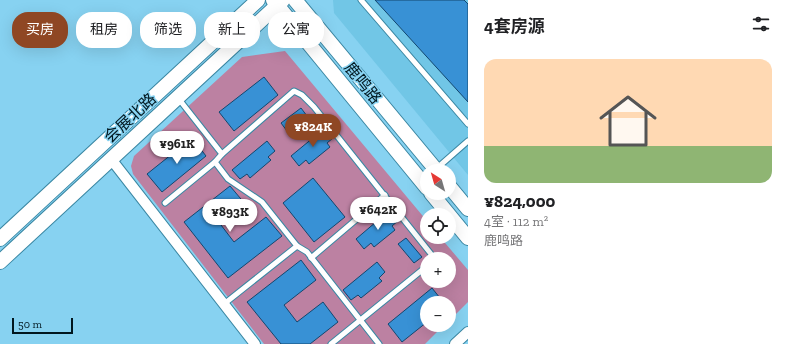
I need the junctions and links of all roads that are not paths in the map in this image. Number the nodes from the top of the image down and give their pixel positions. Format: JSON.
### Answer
{"nodes":[{"id":1,"x":258,"y":0,"type":"edge"},
{"id":2,"x":295,"y":0,"type":"edge"},
{"id":3,"x":361,"y":0,"type":"edge"},
{"id":4,"x":278,"y":2,"type":"edge"},
{"id":5,"x":177,"y":98,"type":"junction"},
{"id":6,"x":468,"y":124,"type":"edge"},
{"id":7,"x":468,"y":141,"type":"edge"},
{"id":8,"x":222,"y":154,"type":"junction"},
{"id":9,"x":111,"y":159,"type":"junction"},
{"id":10,"x":215,"y":162,"type":"junction"},
{"id":11,"x":431,"y":164,"type":"edge"},
{"id":12,"x":443,"y":164,"type":"edge"},
{"id":13,"x":420,"y":179,"type":"edge"},
{"id":14,"x":456,"y":194,"type":"edge"},
{"id":15,"x":385,"y":196,"type":"junction"},
{"id":16,"x":437,"y":200,"type":"edge"},
{"id":17,"x":165,"y":202,"type":"dead end"},
{"id":18,"x":468,"y":209,"type":"edge"},
{"id":19,"x":468,"y":238,"type":"edge"},
{"id":20,"x":0,"y":239,"type":"edge"},
{"id":21,"x":297,"y":246,"type":"junction"},
{"id":22,"x":429,"y":252,"type":"edge"},
{"id":23,"x":311,"y":258,"type":"junction"},
{"id":24,"x":0,"y":262,"type":"edge"},
{"id":25,"x":420,"y":272,"type":"edge"},
{"id":26,"x":224,"y":304,"type":"junction"},
{"id":27,"x":360,"y":320,"type":"junction"},
{"id":28,"x":468,"y":332,"type":"edge"},
{"id":29,"x":255,"y":344,"type":"edge"},
{"id":30,"x":331,"y":344,"type":"edge"},
{"id":31,"x":379,"y":344,"type":"edge"},
{"id":32,"x":455,"y":344,"type":"edge"}],
"edges":[{"from":1,"to":20,"type":"main road","name":"会展北路"},
{"from":2,"to":11,"type":"main road","name":"鹿鸣路"},
{"from":3,"to":6,"type":"lane"},
{"from":4,"to":5,"type":"main road","name":"会展北路"},
{"from":4,"to":13,"type":"main road","name":"鹿鸣路"},
{"from":5,"to":8,"type":"lane"},
{"from":5,"to":9,"type":"main road","name":"会展北路"},
{"from":7,"to":12,"type":"lane"},
{"from":8,"to":10,"type":"lane"},
{"from":8,"to":15,"type":"lane"},
{"from":9,"to":24,"type":"main road","name":"会展北路"},
{"from":9,"to":26,"type":"street"},
{"from":10,"to":17,"type":"lane"},
{"from":10,"to":21,"type":"lane"},
{"from":14,"to":18,"type":"main road"},
{"from":15,"to":22,"type":"lane"},
{"from":15,"to":23,"type":"lane"},
{"from":16,"to":19,"type":"main road"},
{"from":21,"to":23,"type":"lane"},
{"from":21,"to":26,"type":"lane"},
{"from":23,"to":27,"type":"lane"},
{"from":25,"to":27,"type":"lane"},
{"from":26,"to":29,"type":"street"},
{"from":27,"to":30,"type":"lane"},
{"from":27,"to":31,"type":"lane"},
{"from":28,"to":32,"type":"street"}]}
